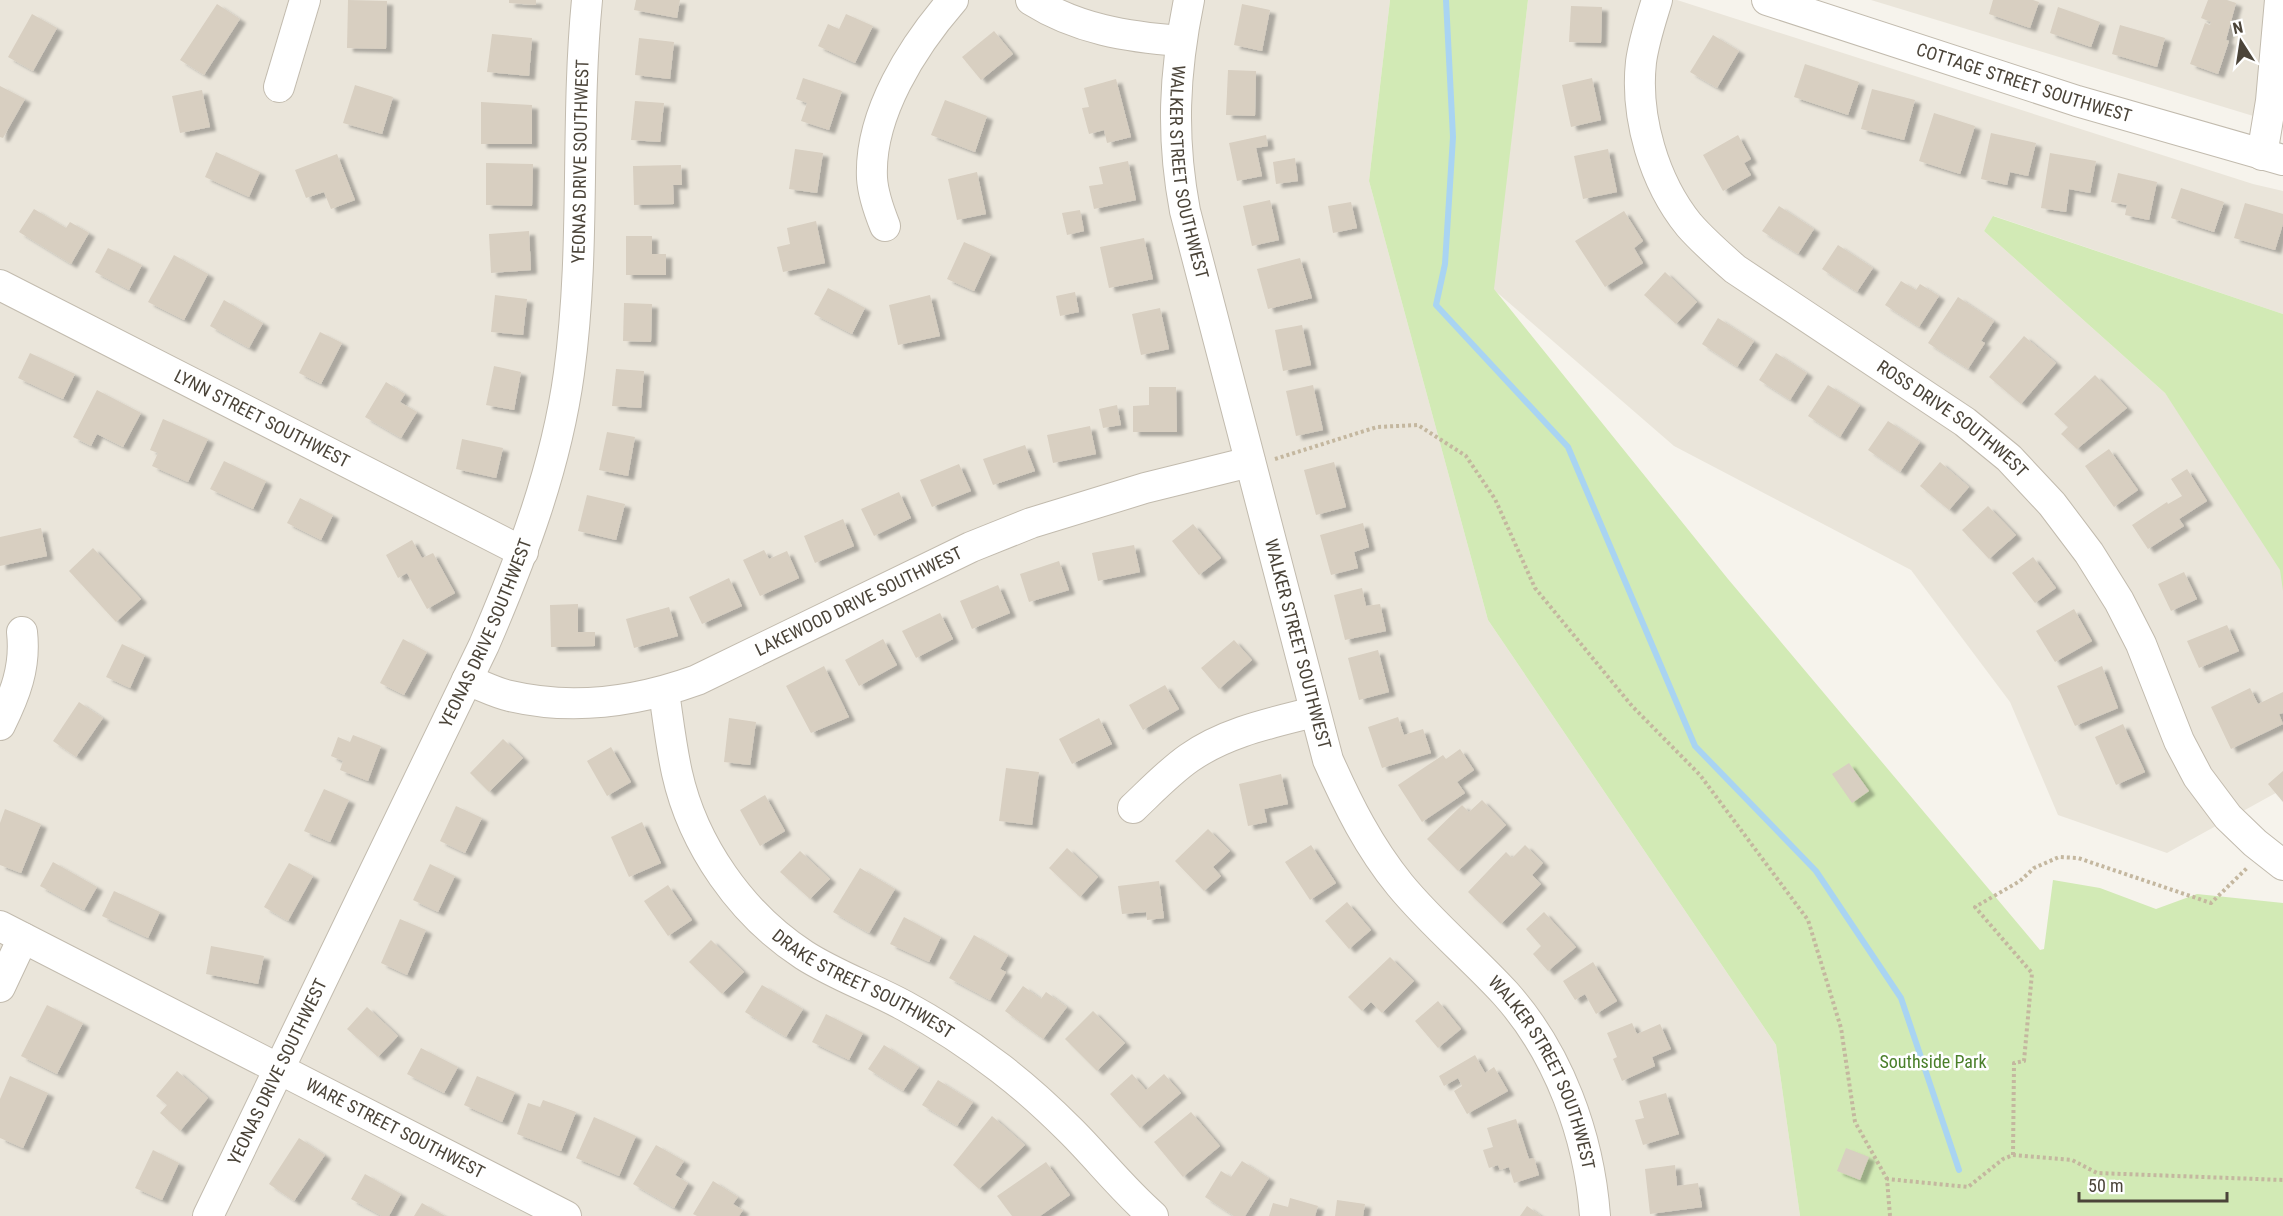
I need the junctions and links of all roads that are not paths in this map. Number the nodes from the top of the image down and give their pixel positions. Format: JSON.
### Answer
{"nodes":[{"id":1,"x":305,"y":0,"type":"edge"},
{"id":2,"x":587,"y":0,"type":"edge"},
{"id":3,"x":953,"y":0,"type":"edge"},
{"id":4,"x":1031,"y":0,"type":"edge"},
{"id":5,"x":1189,"y":0,"type":"edge"},
{"id":6,"x":1657,"y":0,"type":"edge"},
{"id":7,"x":1767,"y":0,"type":"edge"},
{"id":8,"x":2280,"y":0,"type":"edge"},
{"id":9,"x":1180,"y":41,"type":"junction"},
{"id":10,"x":279,"y":87,"type":"dead end"},
{"id":11,"x":2273,"y":158,"type":"edge"},
{"id":12,"x":885,"y":226,"type":"dead end"},
{"id":13,"x":0,"y":285,"type":"edge"},
{"id":14,"x":1251,"y":464,"type":"junction"},
{"id":15,"x":523,"y":552,"type":"junction"},
{"id":16,"x":22,"y":632,"type":"dead end"},
{"id":17,"x":467,"y":680,"type":"junction"},
{"id":18,"x":664,"y":692,"type":"junction"},
{"id":19,"x":1314,"y":712,"type":"junction"},
{"id":20,"x":0,"y":725,"type":"edge"},
{"id":21,"x":1133,"y":808,"type":"dead end"},
{"id":22,"x":2283,"y":865,"type":"edge"},
{"id":23,"x":12,"y":932,"type":"edge"},
{"id":24,"x":0,"y":987,"type":"edge"},
{"id":25,"x":279,"y":1069,"type":"junction"},
{"id":26,"x":208,"y":1216,"type":"edge"},
{"id":27,"x":566,"y":1216,"type":"edge"},
{"id":28,"x":1153,"y":1216,"type":"edge"},
{"id":29,"x":1595,"y":1216,"type":"edge"}],
"edges":[{"from":1,"to":10,"type":"street"},
{"from":2,"to":15,"type":"street","name":"YEONAS DRIVE SOUTHWEST"},
{"from":3,"to":12,"type":"street"},
{"from":4,"to":9,"type":"street"},
{"from":5,"to":9,"type":"street","name":"WALKER STREET SOUTHWEST"},
{"from":6,"to":22,"type":"street","name":"ROSS DRIVE SOUTHWEST"},
{"from":7,"to":11,"type":"street","name":"COTTAGE STREET SOUTHWEST"},
{"from":8,"to":11,"type":"street"},
{"from":9,"to":14,"type":"street","name":"WALKER STREET SOUTHWEST"},
{"from":13,"to":15,"type":"street","name":"LYNN STREET SOUTHWEST"},
{"from":14,"to":18,"type":"street","name":"LAKEWOOD DRIVE SOUTHWEST"},
{"from":14,"to":19,"type":"street","name":"WALKER STREET SOUTHWEST"},
{"from":15,"to":17,"type":"street","name":"YEONAS DRIVE SOUTHWEST"},
{"from":16,"to":20,"type":"street"},
{"from":17,"to":18,"type":"street","name":"LAKEWOOD DRIVE SOUTHWEST"},
{"from":17,"to":25,"type":"street","name":"YEONAS DRIVE SOUTHWEST"},
{"from":18,"to":28,"type":"street","name":"DRAKE STREET SOUTHWEST"},
{"from":19,"to":21,"type":"street"},
{"from":19,"to":29,"type":"street","name":"WALKER STREET SOUTHWEST"},
{"from":23,"to":24,"type":"street"},
{"from":23,"to":25,"type":"street","name":"WARE STREET SOUTHWEST"},
{"from":25,"to":26,"type":"street","name":"YEONAS DRIVE SOUTHWEST"},
{"from":25,"to":27,"type":"street","name":"WARE STREET SOUTHWEST"}]}
